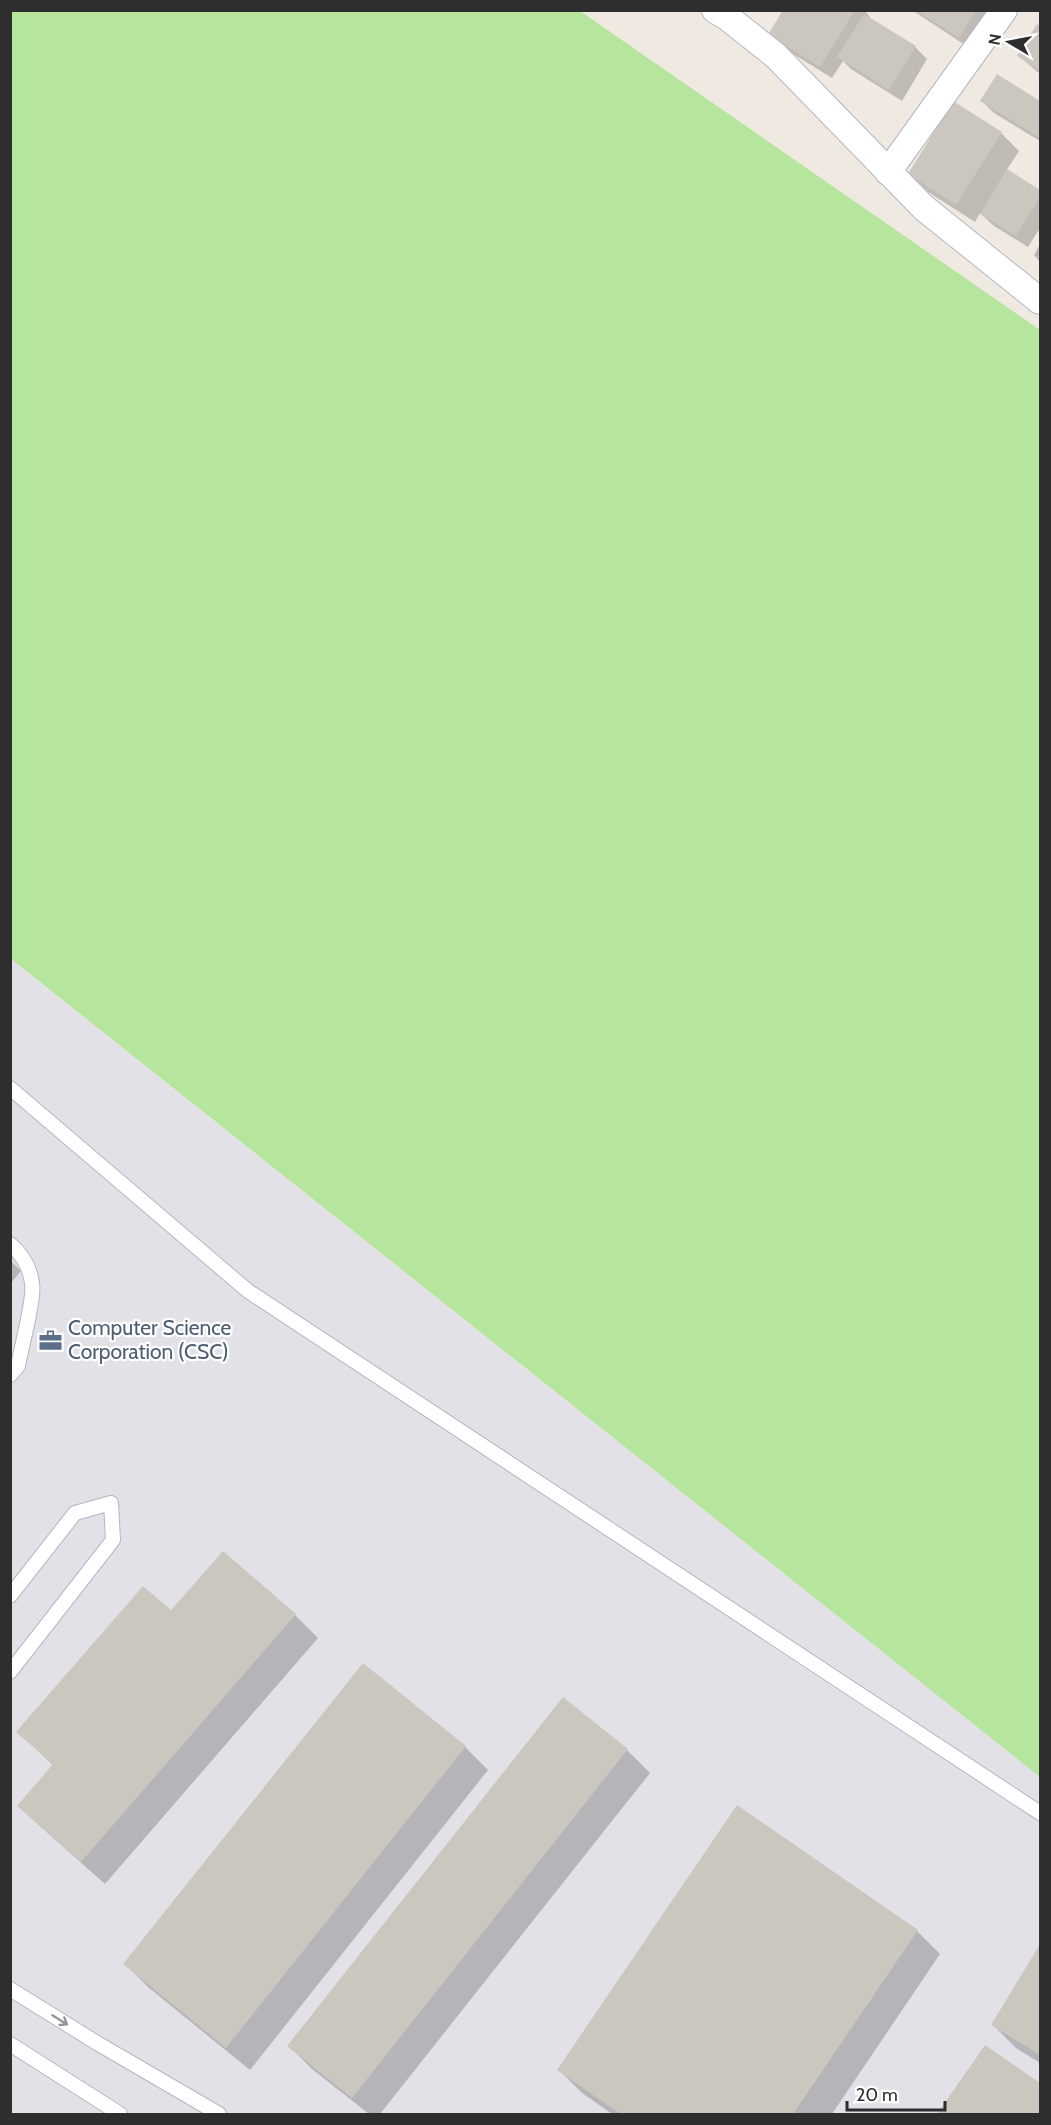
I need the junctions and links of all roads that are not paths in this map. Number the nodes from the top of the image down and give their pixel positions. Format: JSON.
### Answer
{"nodes":[{"id":1,"x":715,"y":10,"type":"edge"},
{"id":2,"x":1004,"y":10,"type":"edge"},
{"id":3,"x":888,"y":172,"type":"junction"},
{"id":4,"x":1041,"y":301,"type":"edge"},
{"id":5,"x":10,"y":1088,"type":"edge"},
{"id":6,"x":10,"y":1244,"type":"edge"},
{"id":7,"x":10,"y":1375,"type":"edge"},
{"id":8,"x":10,"y":1596,"type":"edge"},
{"id":9,"x":10,"y":1672,"type":"edge"},
{"id":10,"x":1041,"y":1813,"type":"edge"},
{"id":11,"x":10,"y":1989,"type":"edge"},
{"id":12,"x":10,"y":2044,"type":"edge"},
{"id":13,"x":120,"y":2115,"type":"edge"},
{"id":14,"x":219,"y":2115,"type":"edge"}],
"edges":[{"from":1,"to":3,"type":"street"},
{"from":2,"to":3,"type":"street"},
{"from":3,"to":4,"type":"street"},
{"from":5,"to":10,"type":"lane"},
{"from":6,"to":7,"type":"lane"},
{"from":8,"to":9,"type":"lane"},
{"from":11,"to":14,"type":"lane","one_way":true},
{"from":12,"to":13,"type":"lane"}]}
